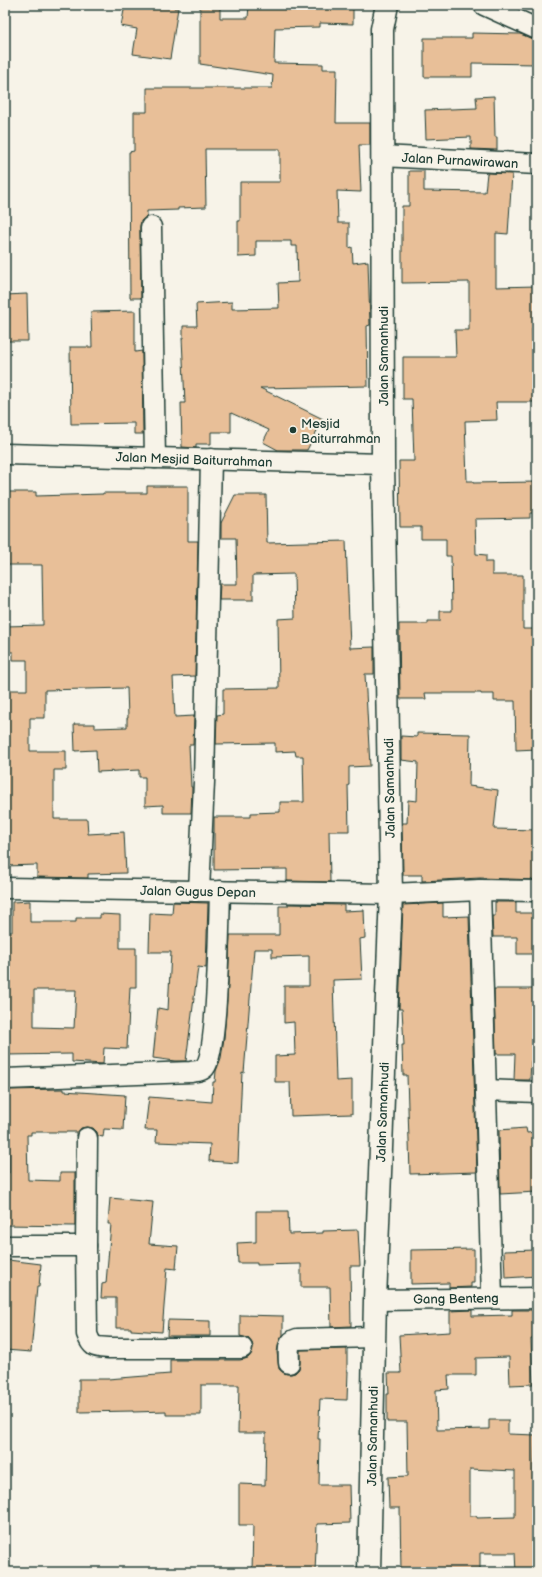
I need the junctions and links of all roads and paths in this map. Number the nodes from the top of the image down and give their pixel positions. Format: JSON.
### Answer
{"nodes":[{"id":1,"x":387,"y":5,"type":"edge"},
{"id":2,"x":484,"y":5,"type":"edge"},
{"id":3,"x":537,"y":29,"type":"edge"},
{"id":4,"x":382,"y":156,"type":"junction"},
{"id":5,"x":537,"y":164,"type":"edge"},
{"id":6,"x":151,"y":228,"type":"dead end"},
{"id":7,"x":5,"y":454,"type":"edge"},
{"id":8,"x":155,"y":458,"type":"junction"},
{"id":9,"x":211,"y":459,"type":"junction"},
{"id":10,"x":383,"y":464,"type":"junction"},
{"id":11,"x":5,"y":888,"type":"edge"},
{"id":12,"x":480,"y":890,"type":"junction"},
{"id":13,"x":199,"y":891,"type":"junction"},
{"id":14,"x":220,"y":891,"type":"junction"},
{"id":15,"x":537,"y":891,"type":"edge"},
{"id":16,"x":391,"y":894,"type":"junction"},
{"id":17,"x":5,"y":1079,"type":"edge"},
{"id":18,"x":486,"y":1090,"type":"junction"},
{"id":19,"x":537,"y":1092,"type":"edge"},
{"id":20,"x":87,"y":1138,"type":"dead end"},
{"id":21,"x":5,"y":1246,"type":"edge"},
{"id":22,"x":86,"y":1246,"type":"junction"},
{"id":23,"x":492,"y":1298,"type":"junction"},
{"id":24,"x":537,"y":1298,"type":"edge"},
{"id":25,"x":375,"y":1300,"type":"junction"},
{"id":26,"x":374,"y":1337,"type":"junction"},
{"id":27,"x":242,"y":1348,"type":"dead end"},
{"id":28,"x":289,"y":1363,"type":"dead end"},
{"id":29,"x":369,"y":1572,"type":"edge"}],
"edges":[{"from":1,"to":4,"type":"street","name":"Jalan Samanhudi"},
{"from":2,"to":3,"type":"street"},
{"from":4,"to":5,"type":"street","name":"Jalan Purnawirawan"},
{"from":4,"to":10,"type":"street","name":"Jalan Samanhudi"},
{"from":6,"to":8,"type":"street"},
{"from":7,"to":8,"type":"street","name":"Jalan Mesjid Baiturrahman"},
{"from":8,"to":9,"type":"street","name":"Jalan Mesjid Baiturrahman"},
{"from":9,"to":10,"type":"street","name":"Jalan Mesjid Baiturrahman"},
{"from":9,"to":13,"type":"street"},
{"from":10,"to":16,"type":"street","name":"Jalan Samanhudi"},
{"from":11,"to":13,"type":"street","name":"Jalan Gugus Depan"},
{"from":12,"to":15,"type":"street","name":"Jalan Gugus Depan"},
{"from":12,"to":16,"type":"street","name":"Jalan Gugus Depan"},
{"from":12,"to":18,"type":"street"},
{"from":13,"to":14,"type":"street","name":"Jalan Gugus Depan"},
{"from":14,"to":16,"type":"street","name":"Jalan Gugus Depan"},
{"from":14,"to":17,"type":"street"},
{"from":16,"to":25,"type":"street","name":"Jalan Samanhudi"},
{"from":18,"to":19,"type":"street"},
{"from":18,"to":23,"type":"street"},
{"from":20,"to":22,"type":"street"},
{"from":21,"to":22,"type":"street"},
{"from":22,"to":27,"type":"street"},
{"from":23,"to":24,"type":"street","name":"Gang Benteng"},
{"from":23,"to":25,"type":"street","name":"Gang Benteng"},
{"from":25,"to":26,"type":"street","name":"Jalan Samanhudi"},
{"from":26,"to":28,"type":"street"},
{"from":26,"to":29,"type":"street","name":"Jalan Samanhudi"}]}
